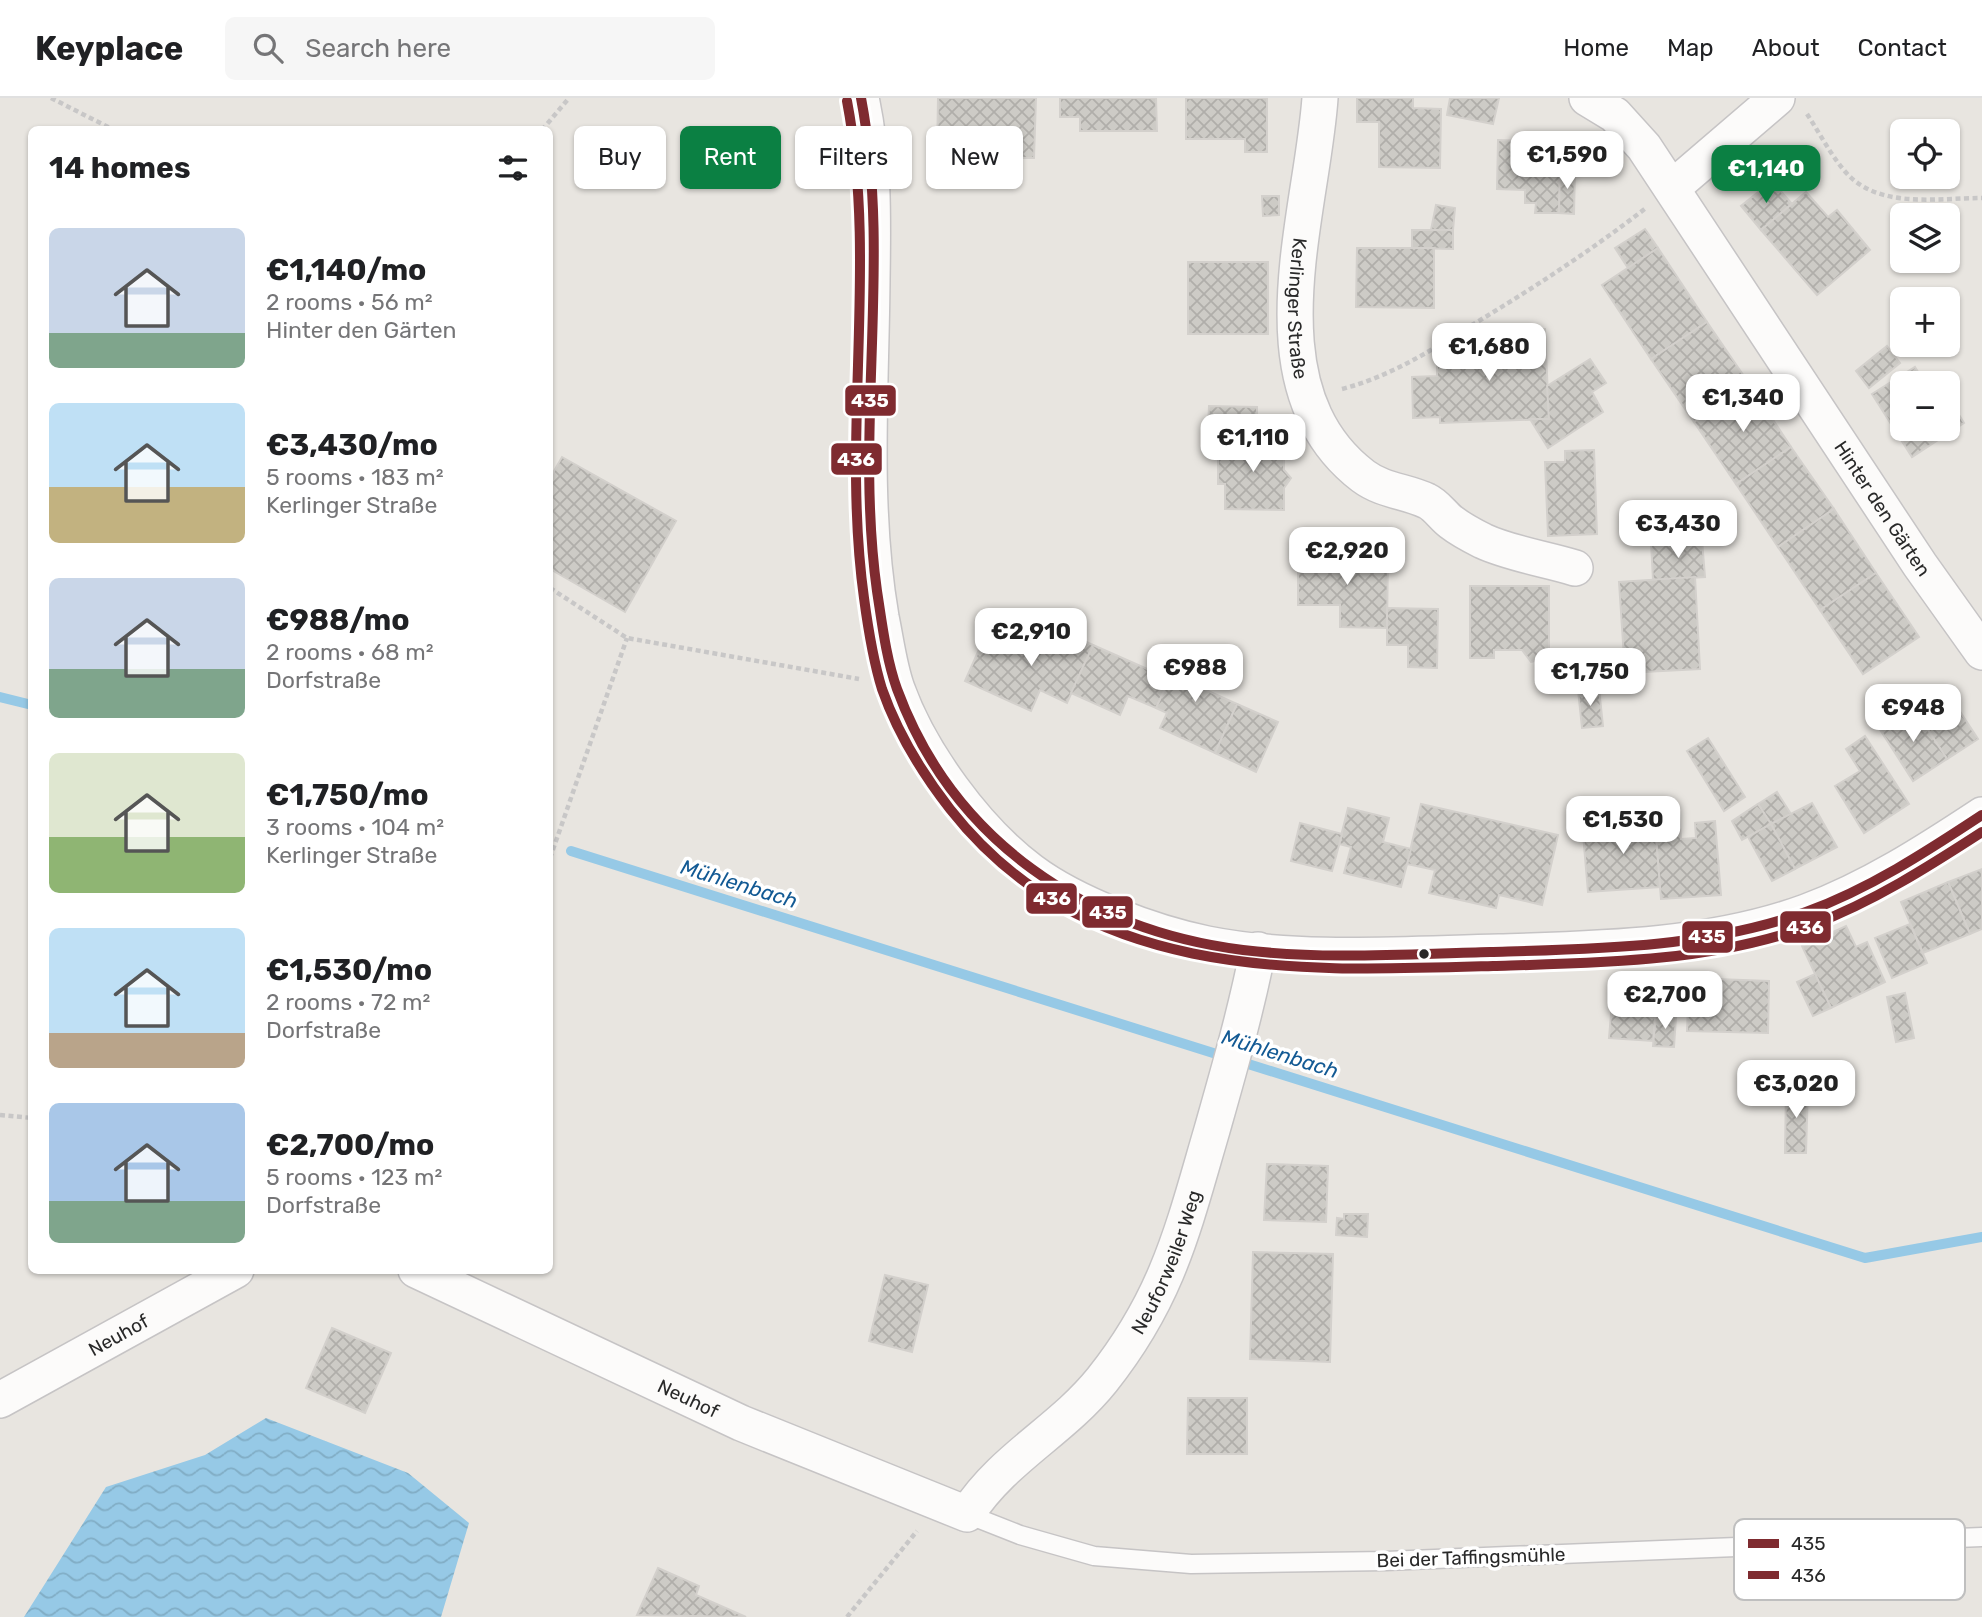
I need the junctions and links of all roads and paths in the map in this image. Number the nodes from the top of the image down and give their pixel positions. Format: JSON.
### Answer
{"nodes":[{"id":1,"x":51,"y":98,"type":"edge"},
{"id":2,"x":569,"y":98,"type":"edge"},
{"id":3,"x":861,"y":98,"type":"edge"},
{"id":4,"x":1320,"y":98,"type":"edge"},
{"id":5,"x":1587,"y":98,"type":"edge"},
{"id":6,"x":1791,"y":103,"type":"edge"},
{"id":7,"x":106,"y":126,"type":"edge"},
{"id":8,"x":545,"y":126,"type":"edge"},
{"id":9,"x":1672,"y":188,"type":"junction"},
{"id":10,"x":1982,"y":198,"type":"edge"},
{"id":11,"x":1307,"y":393,"type":"junction"},
{"id":12,"x":1575,"y":568,"type":"dead end"},
{"id":13,"x":553,"y":590,"type":"edge"},
{"id":14,"x":627,"y":638,"type":"junction"},
{"id":15,"x":1982,"y":652,"type":"edge"},
{"id":16,"x":896,"y":686,"type":"junction"},
{"id":17,"x":1982,"y":815,"type":"edge"},
{"id":18,"x":553,"y":849,"type":"edge"},
{"id":19,"x":1258,"y":950,"type":"junction"},
{"id":20,"x":0,"y":1115,"type":"edge"},
{"id":21,"x":28,"y":1118,"type":"edge"},
{"id":22,"x":229,"y":1274,"type":"edge"},
{"id":23,"x":424,"y":1274,"type":"edge"},
{"id":24,"x":0,"y":1400,"type":"edge"},
{"id":25,"x":953,"y":1508,"type":"junction"},
{"id":26,"x":1734,"y":1547,"type":"edge"},
{"id":27,"x":847,"y":1617,"type":"edge"}],
"edges":[{"from":1,"to":7,"type":"path"},
{"from":2,"to":8,"type":"path"},
{"from":3,"to":16,"type":"street"},
{"from":4,"to":11,"type":"street","name":"Kerlinger Straße"},
{"from":5,"to":9,"type":"street","name":"Hinter den Gärten"},
{"from":6,"to":9,"type":"street"},
{"from":6,"to":10,"type":"path"},
{"from":9,"to":11,"type":"path"},
{"from":9,"to":15,"type":"street","name":"Hinter den Gärten"},
{"from":11,"to":12,"type":"street","name":"Kerlinger Straße"},
{"from":13,"to":14,"type":"path"},
{"from":14,"to":16,"type":"path"},
{"from":14,"to":18,"type":"path"},
{"from":16,"to":19,"type":"street"},
{"from":17,"to":19,"type":"street"},
{"from":19,"to":25,"type":"street","name":"Neuforweiler Weg"},
{"from":20,"to":21,"type":"path"},
{"from":22,"to":24,"type":"street","name":"Neuhof"},
{"from":23,"to":25,"type":"street","name":"Neuhof"},
{"from":25,"to":26,"type":"lane","name":"Bei der Taffingsmühle"},
{"from":25,"to":27,"type":"path"}]}
